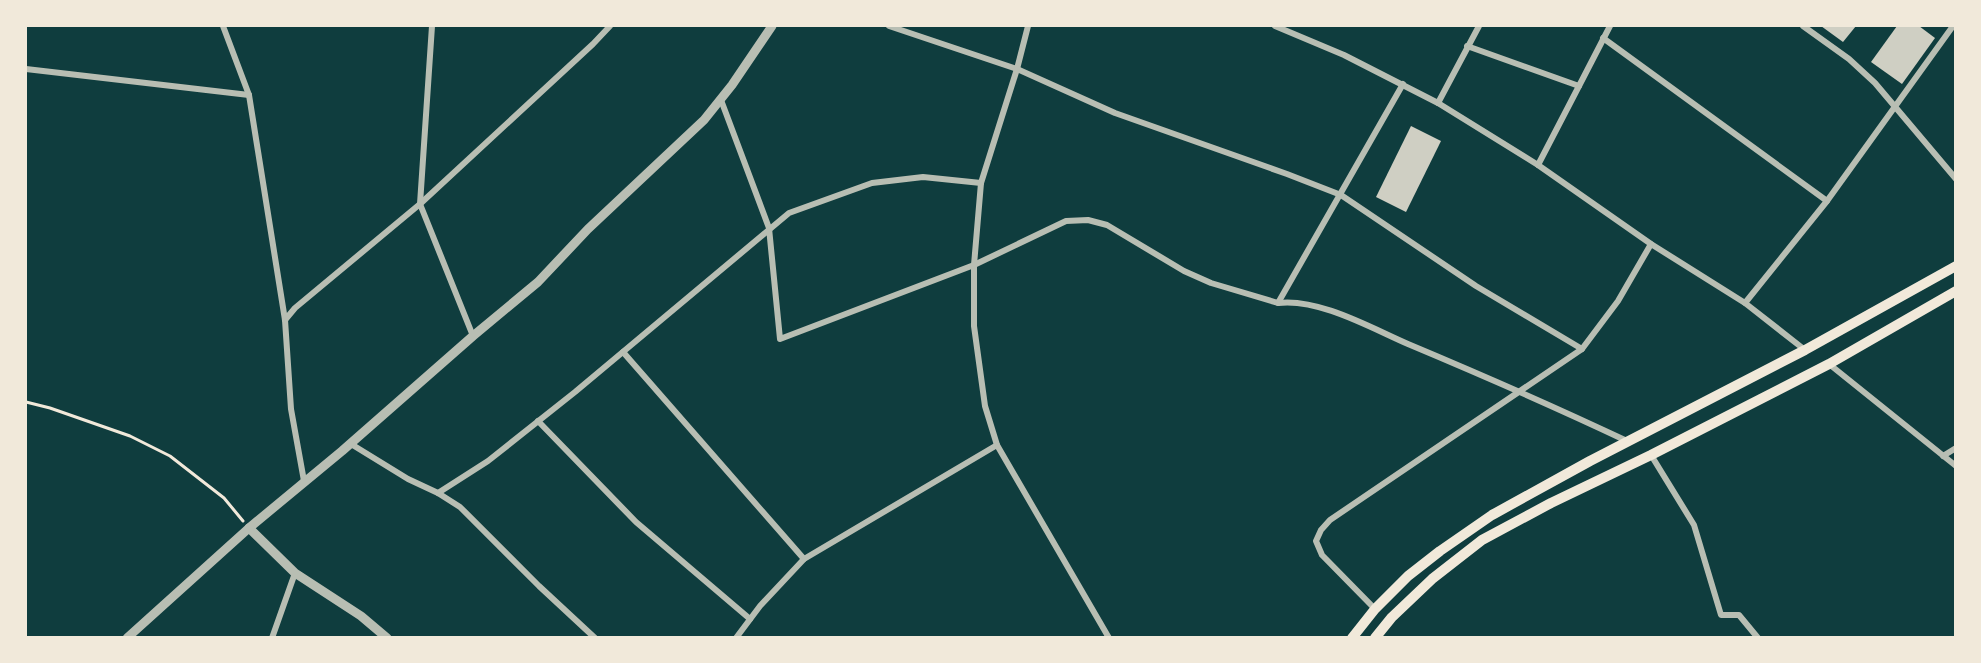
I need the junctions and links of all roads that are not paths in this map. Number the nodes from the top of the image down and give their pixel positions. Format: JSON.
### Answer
{"nodes":[{"id":1,"x":223,"y":26,"type":"edge"},
{"id":2,"x":432,"y":26,"type":"edge"},
{"id":3,"x":610,"y":26,"type":"edge"},
{"id":4,"x":772,"y":26,"type":"edge"},
{"id":5,"x":889,"y":26,"type":"edge"},
{"id":6,"x":1028,"y":26,"type":"edge"},
{"id":7,"x":1275,"y":26,"type":"edge"},
{"id":8,"x":1479,"y":26,"type":"edge"},
{"id":9,"x":1610,"y":26,"type":"edge"},
{"id":10,"x":1803,"y":26,"type":"edge"},
{"id":11,"x":1953,"y":26,"type":"edge"},
{"id":12,"x":1603,"y":38,"type":"junction"},
{"id":13,"x":1467,"y":46,"type":"junction"},
{"id":14,"x":26,"y":69,"type":"edge"},
{"id":15,"x":1017,"y":69,"type":"junction"},
{"id":16,"x":1403,"y":84,"type":"junction"},
{"id":17,"x":1579,"y":86,"type":"junction"},
{"id":18,"x":249,"y":95,"type":"junction"},
{"id":19,"x":721,"y":100,"type":"junction"},
{"id":20,"x":1438,"y":102,"type":"junction"},
{"id":21,"x":1896,"y":105,"type":"junction"},
{"id":22,"x":1538,"y":165,"type":"junction"},
{"id":23,"x":1956,"y":179,"type":"edge"},
{"id":24,"x":981,"y":183,"type":"junction"},
{"id":25,"x":1341,"y":195,"type":"junction"},
{"id":26,"x":1827,"y":201,"type":"junction"},
{"id":27,"x":420,"y":204,"type":"junction"},
{"id":28,"x":769,"y":228,"type":"junction"},
{"id":29,"x":1651,"y":244,"type":"junction"},
{"id":30,"x":974,"y":265,"type":"junction"},
{"id":31,"x":1956,"y":266,"type":"edge"},
{"id":32,"x":1956,"y":291,"type":"edge"},
{"id":33,"x":1278,"y":303,"type":"junction"},
{"id":34,"x":1745,"y":303,"type":"junction"},
{"id":35,"x":285,"y":320,"type":"junction"},
{"id":36,"x":473,"y":336,"type":"junction"},
{"id":37,"x":1582,"y":349,"type":"junction"},
{"id":38,"x":1805,"y":350,"type":"junction"},
{"id":39,"x":622,"y":352,"type":"junction"},
{"id":40,"x":1829,"y":364,"type":"junction"},
{"id":41,"x":1518,"y":391,"type":"junction"},
{"id":42,"x":538,"y":421,"type":"junction"},
{"id":43,"x":1628,"y":441,"type":"junction"},
{"id":44,"x":351,"y":444,"type":"junction"},
{"id":45,"x":997,"y":445,"type":"junction"},
{"id":46,"x":1956,"y":448,"type":"edge"},
{"id":47,"x":1651,"y":455,"type":"junction"},
{"id":48,"x":1943,"y":456,"type":"junction"},
{"id":49,"x":1956,"y":466,"type":"edge"},
{"id":50,"x":304,"y":481,"type":"junction"},
{"id":51,"x":438,"y":493,"type":"junction"},
{"id":52,"x":249,"y":528,"type":"junction"},
{"id":53,"x":804,"y":559,"type":"junction"},
{"id":54,"x":295,"y":573,"type":"junction"},
{"id":55,"x":1375,"y":609,"type":"junction"},
{"id":56,"x":750,"y":619,"type":"junction"},
{"id":57,"x":127,"y":638,"type":"edge"},
{"id":58,"x":272,"y":638,"type":"edge"},
{"id":59,"x":387,"y":638,"type":"edge"},
{"id":60,"x":595,"y":638,"type":"edge"},
{"id":61,"x":736,"y":638,"type":"edge"},
{"id":62,"x":1109,"y":638,"type":"edge"},
{"id":63,"x":1352,"y":638,"type":"edge"},
{"id":64,"x":1375,"y":638,"type":"edge"},
{"id":65,"x":1758,"y":638,"type":"edge"}],
"edges":[{"from":1,"to":18,"type":"street"},
{"from":2,"to":27,"type":"street"},
{"from":3,"to":27,"type":"street"},
{"from":4,"to":19,"type":"street"},
{"from":5,"to":15,"type":"street"},
{"from":6,"to":15,"type":"street"},
{"from":7,"to":16,"type":"street"},
{"from":8,"to":13,"type":"street"},
{"from":9,"to":12,"type":"street"},
{"from":10,"to":21,"type":"street"},
{"from":11,"to":21,"type":"street"},
{"from":12,"to":17,"type":"street"},
{"from":12,"to":26,"type":"street"},
{"from":13,"to":17,"type":"street"},
{"from":13,"to":20,"type":"street"},
{"from":14,"to":18,"type":"street"},
{"from":15,"to":24,"type":"street"},
{"from":15,"to":25,"type":"street"},
{"from":16,"to":20,"type":"street"},
{"from":16,"to":25,"type":"street"},
{"from":17,"to":22,"type":"street"},
{"from":18,"to":35,"type":"street"},
{"from":19,"to":28,"type":"street"},
{"from":19,"to":36,"type":"street"},
{"from":20,"to":22,"type":"street"},
{"from":21,"to":23,"type":"street"},
{"from":21,"to":26,"type":"street"},
{"from":22,"to":29,"type":"street"},
{"from":24,"to":28,"type":"street"},
{"from":24,"to":30,"type":"street"},
{"from":25,"to":33,"type":"street"},
{"from":25,"to":37,"type":"street"},
{"from":26,"to":34,"type":"street"},
{"from":27,"to":35,"type":"street"},
{"from":27,"to":36,"type":"street"},
{"from":28,"to":30,"type":"street"},
{"from":28,"to":39,"type":"street"},
{"from":29,"to":34,"type":"street"},
{"from":29,"to":37,"type":"street"},
{"from":30,"to":33,"type":"street"},
{"from":30,"to":45,"type":"street"},
{"from":31,"to":38,"type":"main road"},
{"from":32,"to":40,"type":"main road"},
{"from":33,"to":41,"type":"street"},
{"from":34,"to":38,"type":"street"},
{"from":35,"to":50,"type":"street"},
{"from":36,"to":44,"type":"street"},
{"from":37,"to":41,"type":"street"},
{"from":38,"to":43,"type":"main road"},
{"from":39,"to":42,"type":"street"},
{"from":39,"to":53,"type":"street"},
{"from":40,"to":47,"type":"main road"},
{"from":40,"to":48,"type":"street"},
{"from":41,"to":43,"type":"street"},
{"from":41,"to":55,"type":"street"},
{"from":42,"to":51,"type":"street"},
{"from":42,"to":56,"type":"street"},
{"from":43,"to":55,"type":"main road"},
{"from":44,"to":50,"type":"street"},
{"from":44,"to":51,"type":"street"},
{"from":45,"to":53,"type":"street"},
{"from":45,"to":62,"type":"street"},
{"from":46,"to":48,"type":"street"},
{"from":47,"to":64,"type":"main road"},
{"from":47,"to":65,"type":"street"},
{"from":48,"to":49,"type":"street"},
{"from":50,"to":52,"type":"street"},
{"from":51,"to":60,"type":"street"},
{"from":52,"to":54,"type":"street"},
{"from":52,"to":57,"type":"street"},
{"from":53,"to":56,"type":"street"},
{"from":54,"to":58,"type":"street"},
{"from":54,"to":59,"type":"street"},
{"from":55,"to":63,"type":"main road"},
{"from":56,"to":61,"type":"street"}]}
